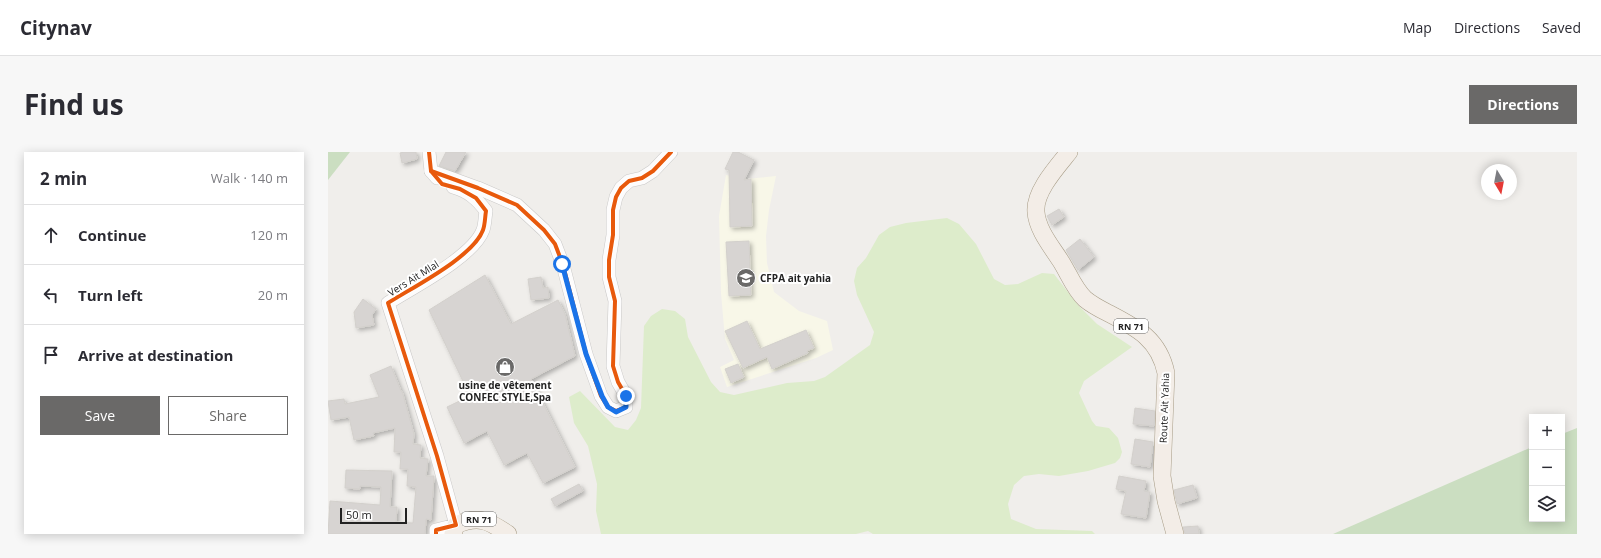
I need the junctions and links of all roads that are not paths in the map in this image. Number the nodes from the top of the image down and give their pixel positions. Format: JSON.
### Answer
{"nodes":[{"id":1,"x":429,"y":152,"type":"edge"},
{"id":2,"x":671,"y":152,"type":"edge"},
{"id":3,"x":1069,"y":152,"type":"edge"},
{"id":4,"x":431,"y":171,"type":"junction"},
{"id":5,"x":455,"y":529,"type":"edge"},
{"id":6,"x":436,"y":534,"type":"edge"},
{"id":7,"x":508,"y":534,"type":"edge"},
{"id":8,"x":1175,"y":534,"type":"edge"}],
"edges":[{"from":1,"to":4,"type":"street"},
{"from":2,"to":4,"type":"street"},
{"from":3,"to":8,"type":"main road","name":"Route Ait Yahia","number":"RN 71"},
{"from":4,"to":5,"type":"street","name":"Vers Ait Mlal"},
{"from":5,"to":6,"type":"street"},
{"from":5,"to":7,"type":"main road","number":"RN 71"}]}
